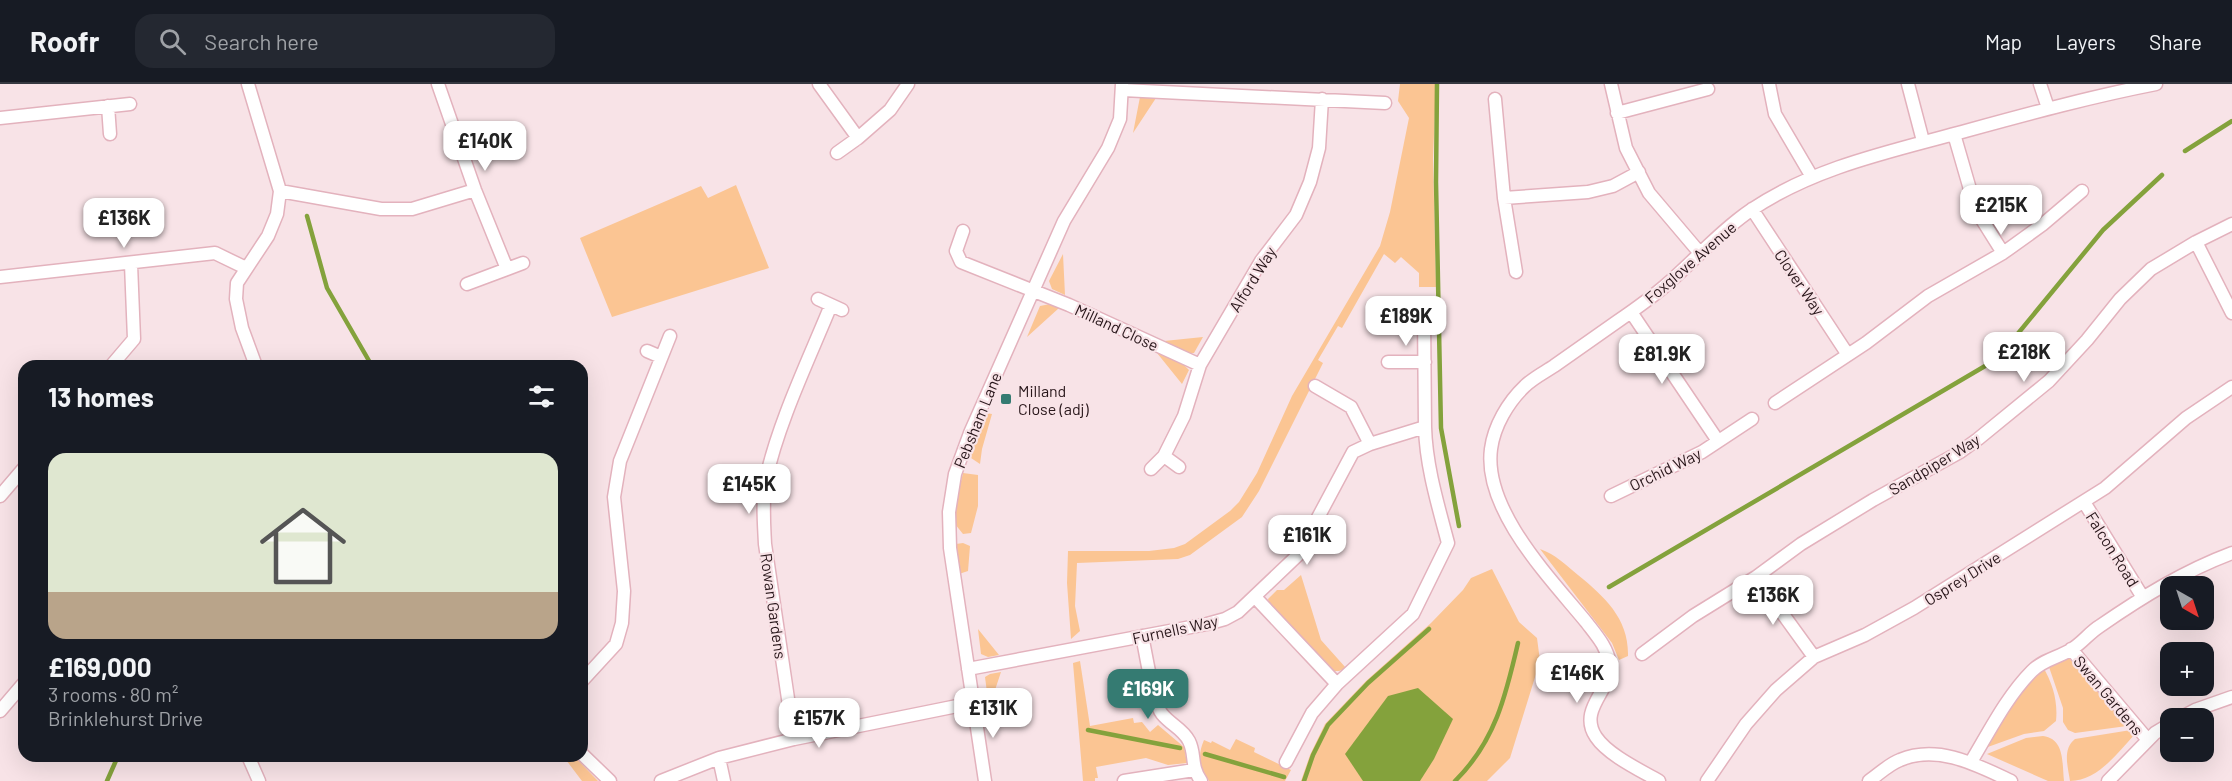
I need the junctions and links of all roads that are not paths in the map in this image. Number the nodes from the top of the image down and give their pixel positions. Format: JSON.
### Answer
{"nodes":[{"id":1,"x":248,"y":84,"type":"edge"},
{"id":2,"x":438,"y":84,"type":"edge"},
{"id":3,"x":819,"y":84,"type":"edge"},
{"id":4,"x":908,"y":84,"type":"edge"},
{"id":5,"x":1611,"y":84,"type":"edge"},
{"id":6,"x":1769,"y":84,"type":"edge"},
{"id":7,"x":1908,"y":84,"type":"edge"},
{"id":8,"x":2040,"y":84,"type":"edge"},
{"id":9,"x":2156,"y":84,"type":"edge"},
{"id":10,"x":1123,"y":87,"type":"edge"},
{"id":11,"x":1708,"y":89,"type":"dead end"},
{"id":12,"x":1322,"y":99,"type":"junction"},
{"id":13,"x":1495,"y":99,"type":"dead end"},
{"id":14,"x":1385,"y":103,"type":"dead end"},
{"id":15,"x":130,"y":104,"type":"dead end"},
{"id":16,"x":108,"y":106,"type":"junction"},
{"id":17,"x":2048,"y":108,"type":"junction"},
{"id":18,"x":1617,"y":113,"type":"junction"},
{"id":19,"x":0,"y":118,"type":"edge"},
{"id":20,"x":110,"y":134,"type":"dead end"},
{"id":21,"x":1954,"y":134,"type":"junction"},
{"id":22,"x":858,"y":138,"type":"junction"},
{"id":23,"x":1923,"y":141,"type":"junction"},
{"id":24,"x":837,"y":153,"type":"dead end"},
{"id":25,"x":1639,"y":172,"type":"junction"},
{"id":26,"x":1812,"y":177,"type":"junction"},
{"id":27,"x":280,"y":190,"type":"junction"},
{"id":28,"x":475,"y":190,"type":"junction"},
{"id":29,"x":2082,"y":191,"type":"dead end"},
{"id":30,"x":1504,"y":198,"type":"junction"},
{"id":31,"x":1752,"y":209,"type":"junction"},
{"id":32,"x":2232,"y":224,"type":"edge"},
{"id":33,"x":963,"y":231,"type":"dead end"},
{"id":34,"x":2196,"y":242,"type":"junction"},
{"id":35,"x":1699,"y":252,"type":"junction"},
{"id":36,"x":2003,"y":253,"type":"junction"},
{"id":37,"x":523,"y":263,"type":"dead end"},
{"id":38,"x":131,"y":264,"type":"junction"},
{"id":39,"x":246,"y":268,"type":"junction"},
{"id":40,"x":507,"y":269,"type":"junction"},
{"id":41,"x":1516,"y":273,"type":"dead end"},
{"id":42,"x":0,"y":278,"type":"edge"},
{"id":43,"x":466,"y":284,"type":"dead end"},
{"id":44,"x":1032,"y":290,"type":"junction"},
{"id":45,"x":818,"y":299,"type":"dead end"},
{"id":46,"x":1631,"y":312,"type":"junction"},
{"id":47,"x":2232,"y":313,"type":"edge"},
{"id":48,"x":1401,"y":315,"type":"dead end"},
{"id":49,"x":669,"y":336,"type":"dead end"},
{"id":50,"x":647,"y":351,"type":"dead end"},
{"id":51,"x":1848,"y":355,"type":"junction"},
{"id":52,"x":661,"y":357,"type":"junction"},
{"id":53,"x":116,"y":360,"type":"edge"},
{"id":54,"x":254,"y":360,"type":"edge"},
{"id":55,"x":1388,"y":362,"type":"dead end"},
{"id":56,"x":1425,"y":362,"type":"junction"},
{"id":57,"x":1200,"y":365,"type":"junction"},
{"id":58,"x":1315,"y":386,"type":"dead end"},
{"id":59,"x":2232,"y":387,"type":"edge"},
{"id":60,"x":1775,"y":403,"type":"dead end"},
{"id":61,"x":1752,"y":419,"type":"dead end"},
{"id":62,"x":1425,"y":427,"type":"junction"},
{"id":63,"x":1718,"y":441,"type":"junction"},
{"id":64,"x":1370,"y":444,"type":"junction"},
{"id":65,"x":1164,"y":456,"type":"junction"},
{"id":66,"x":1179,"y":467,"type":"dead end"},
{"id":67,"x":1150,"y":469,"type":"dead end"},
{"id":68,"x":18,"y":475,"type":"edge"},
{"id":69,"x":0,"y":496,"type":"edge"},
{"id":70,"x":1611,"y":496,"type":"dead end"},
{"id":71,"x":2084,"y":502,"type":"junction"},
{"id":72,"x":2232,"y":553,"type":"edge"},
{"id":73,"x":1756,"y":577,"type":"junction"},
{"id":74,"x":2142,"y":596,"type":"junction"},
{"id":75,"x":1255,"y":597,"type":"junction"},
{"id":76,"x":1143,"y":636,"type":"junction"},
{"id":77,"x":2071,"y":649,"type":"junction"},
{"id":78,"x":1642,"y":654,"type":"dead end"},
{"id":79,"x":1814,"y":657,"type":"junction"},
{"id":80,"x":968,"y":669,"type":"junction"},
{"id":81,"x":588,"y":674,"type":"edge"},
{"id":82,"x":1337,"y":684,"type":"junction"},
{"id":83,"x":18,"y":690,"type":"edge"},
{"id":84,"x":2232,"y":697,"type":"edge"},
{"id":85,"x":972,"y":703,"type":"junction"},
{"id":86,"x":2200,"y":708,"type":"edge"},
{"id":87,"x":0,"y":711,"type":"edge"},
{"id":88,"x":2160,"y":730,"type":"edge"},
{"id":89,"x":794,"y":739,"type":"junction"},
{"id":90,"x":2148,"y":740,"type":"junction"},
{"id":91,"x":719,"y":758,"type":"junction"},
{"id":92,"x":588,"y":760,"type":"edge"},
{"id":93,"x":251,"y":762,"type":"edge"},
{"id":94,"x":1286,"y":762,"type":"dead end"},
{"id":95,"x":1971,"y":762,"type":"junction"},
{"id":96,"x":1197,"y":776,"type":"edge"},
{"id":97,"x":259,"y":781,"type":"edge"},
{"id":98,"x":610,"y":781,"type":"edge"},
{"id":99,"x":661,"y":781,"type":"edge"},
{"id":100,"x":724,"y":781,"type":"edge"},
{"id":101,"x":985,"y":781,"type":"edge"},
{"id":102,"x":1124,"y":781,"type":"edge"},
{"id":103,"x":1659,"y":781,"type":"edge"},
{"id":104,"x":1707,"y":781,"type":"edge"},
{"id":105,"x":1869,"y":781,"type":"edge"},
{"id":106,"x":2011,"y":781,"type":"edge"},
{"id":107,"x":2108,"y":781,"type":"edge"}],
"edges":[{"from":1,"to":27,"type":"street"},
{"from":2,"to":28,"type":"street"},
{"from":3,"to":22,"type":"street"},
{"from":4,"to":22,"type":"street"},
{"from":5,"to":18,"type":"street"},
{"from":6,"to":26,"type":"street"},
{"from":7,"to":23,"type":"street"},
{"from":8,"to":17,"type":"street"},
{"from":9,"to":17,"type":"street","name":"Foxglove Avenue"},
{"from":10,"to":12,"type":"street"},
{"from":10,"to":44,"type":"street","name":"Pebsham Lane"},
{"from":11,"to":18,"type":"street"},
{"from":12,"to":14,"type":"street"},
{"from":12,"to":57,"type":"street","name":"Alford Way"},
{"from":13,"to":30,"type":"street"},
{"from":15,"to":16,"type":"street"},
{"from":16,"to":19,"type":"street"},
{"from":16,"to":20,"type":"street"},
{"from":17,"to":21,"type":"street","name":"Foxglove Avenue"},
{"from":18,"to":25,"type":"street"},
{"from":21,"to":23,"type":"street","name":"Foxglove Avenue"},
{"from":21,"to":36,"type":"street"},
{"from":22,"to":24,"type":"street"},
{"from":23,"to":26,"type":"street","name":"Foxglove Avenue"},
{"from":25,"to":30,"type":"street"},
{"from":25,"to":35,"type":"street"},
{"from":26,"to":31,"type":"street","name":"Foxglove Avenue"},
{"from":27,"to":28,"type":"street"},
{"from":27,"to":39,"type":"street"},
{"from":28,"to":40,"type":"street"},
{"from":29,"to":36,"type":"street"},
{"from":30,"to":41,"type":"street"},
{"from":31,"to":35,"type":"street","name":"Foxglove Avenue"},
{"from":31,"to":51,"type":"street","name":"Clover Way"},
{"from":32,"to":34,"type":"street","name":"Sandpiper Way"},
{"from":33,"to":44,"type":"street","name":"Milland Close"},
{"from":34,"to":47,"type":"street"},
{"from":34,"to":73,"type":"street","name":"Sandpiper Way"},
{"from":35,"to":46,"type":"street","name":"Foxglove Avenue"},
{"from":36,"to":51,"type":"street"},
{"from":37,"to":40,"type":"street"},
{"from":38,"to":39,"type":"street"},
{"from":38,"to":42,"type":"street"},
{"from":38,"to":53,"type":"street"},
{"from":39,"to":54,"type":"street"},
{"from":40,"to":43,"type":"street"},
{"from":44,"to":57,"type":"street","name":"Milland Close"},
{"from":44,"to":80,"type":"street","name":"Pebsham Lane"},
{"from":45,"to":89,"type":"street","name":"Rowan Gardens"},
{"from":46,"to":63,"type":"street","name":"Orchid Way"},
{"from":46,"to":103,"type":"street","name":"Foxglove Avenue"},
{"from":48,"to":56,"type":"street"},
{"from":49,"to":52,"type":"street"},
{"from":50,"to":52,"type":"street"},
{"from":51,"to":60,"type":"street"},
{"from":52,"to":81,"type":"street"},
{"from":55,"to":56,"type":"street"},
{"from":56,"to":62,"type":"street"},
{"from":57,"to":65,"type":"street","name":"Alford Way"},
{"from":58,"to":64,"type":"street"},
{"from":59,"to":71,"type":"street","name":"Osprey Drive"},
{"from":61,"to":63,"type":"street","name":"Orchid Way"},
{"from":62,"to":64,"type":"street","name":"Furnells Way"},
{"from":62,"to":82,"type":"street"},
{"from":63,"to":70,"type":"street","name":"Orchid Way"},
{"from":64,"to":75,"type":"street","name":"Furnells Way"},
{"from":65,"to":66,"type":"street"},
{"from":65,"to":67,"type":"street","name":"Alford Way"},
{"from":68,"to":69,"type":"street"},
{"from":71,"to":74,"type":"street","name":"Falcon Road"},
{"from":71,"to":79,"type":"street","name":"Osprey Drive"},
{"from":72,"to":74,"type":"street","name":"Swan Gardens"},
{"from":73,"to":78,"type":"street","name":"Sandpiper Way"},
{"from":73,"to":79,"type":"street"},
{"from":74,"to":77,"type":"street","name":"Swan Gardens"},
{"from":75,"to":76,"type":"street","name":"Furnells Way"},
{"from":75,"to":82,"type":"street"},
{"from":76,"to":80,"type":"street","name":"Furnells Way"},
{"from":76,"to":96,"type":"street"},
{"from":77,"to":90,"type":"street","name":"Swan Gardens"},
{"from":77,"to":95,"type":"street","name":"Swan Gardens"},
{"from":79,"to":104,"type":"street","name":"Osprey Drive"},
{"from":80,"to":85,"type":"street","name":"Pebsham Lane"},
{"from":82,"to":94,"type":"street"},
{"from":83,"to":87,"type":"street"},
{"from":84,"to":86,"type":"street"},
{"from":85,"to":89,"type":"street"},
{"from":85,"to":101,"type":"street","name":"Pebsham Lane"},
{"from":88,"to":90,"type":"street"},
{"from":89,"to":91,"type":"street"},
{"from":90,"to":107,"type":"street"},
{"from":91,"to":99,"type":"street"},
{"from":91,"to":100,"type":"street"},
{"from":92,"to":98,"type":"street"},
{"from":93,"to":97,"type":"street"},
{"from":95,"to":105,"type":"street"},
{"from":95,"to":106,"type":"street"},
{"from":96,"to":102,"type":"street"}]}
